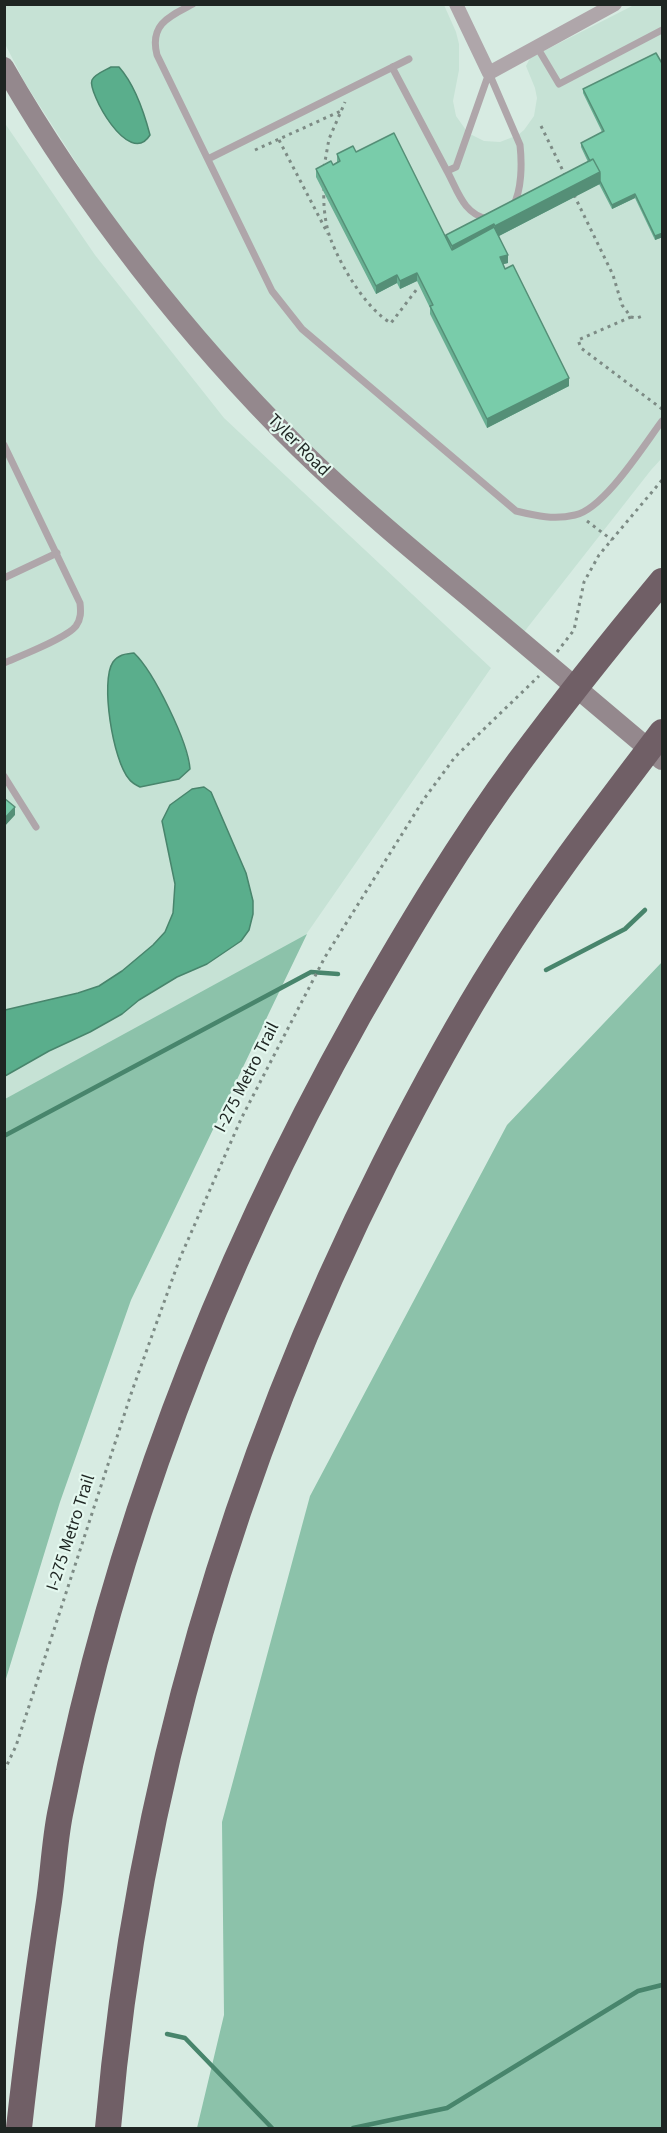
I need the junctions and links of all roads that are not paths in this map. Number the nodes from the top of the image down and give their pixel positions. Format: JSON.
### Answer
{"nodes":[{"id":1,"x":193,"y":4,"type":"edge"},
{"id":2,"x":456,"y":4,"type":"edge"},
{"id":3,"x":615,"y":4,"type":"edge"},
{"id":4,"x":663,"y":30,"type":"edge"},
{"id":5,"x":537,"y":47,"type":"junction"},
{"id":6,"x":409,"y":58,"type":"dead end"},
{"id":7,"x":392,"y":66,"type":"junction"},
{"id":8,"x":4,"y":67,"type":"edge"},
{"id":9,"x":489,"y":73,"type":"junction"},
{"id":10,"x":208,"y":159,"type":"junction"},
{"id":11,"x":447,"y":171,"type":"junction"},
{"id":12,"x":506,"y":213,"type":"edge"},
{"id":13,"x":493,"y":219,"type":"edge"},
{"id":14,"x":663,"y":422,"type":"edge"},
{"id":15,"x":4,"y":445,"type":"edge"},
{"id":16,"x":57,"y":553,"type":"junction"},
{"id":17,"x":4,"y":578,"type":"edge"},
{"id":18,"x":663,"y":581,"type":"edge"},
{"id":19,"x":4,"y":663,"type":"edge"},
{"id":20,"x":663,"y":732,"type":"edge"},
{"id":21,"x":663,"y":760,"type":"edge"},
{"id":22,"x":4,"y":776,"type":"edge"},
{"id":23,"x":36,"y":827,"type":"dead end"},
{"id":24,"x":19,"y":2128,"type":"edge"},
{"id":25,"x":108,"y":2128,"type":"edge"}],
"edges":[{"from":1,"to":10,"type":"lane"},
{"from":2,"to":9,"type":"street"},
{"from":3,"to":5,"type":"street"},
{"from":4,"to":5,"type":"lane"},
{"from":5,"to":9,"type":"street"},
{"from":6,"to":7,"type":"lane"},
{"from":7,"to":10,"type":"lane"},
{"from":7,"to":11,"type":"lane"},
{"from":8,"to":21,"type":"street","name":"Tyler Road"},
{"from":9,"to":11,"type":"lane"},
{"from":9,"to":12,"type":"lane"},
{"from":10,"to":14,"type":"lane"},
{"from":11,"to":13,"type":"lane"},
{"from":15,"to":16,"type":"lane"},
{"from":16,"to":17,"type":"lane"},
{"from":16,"to":19,"type":"lane"},
{"from":18,"to":24,"type":"highway"},
{"from":20,"to":25,"type":"highway"},
{"from":22,"to":23,"type":"lane"}]}
